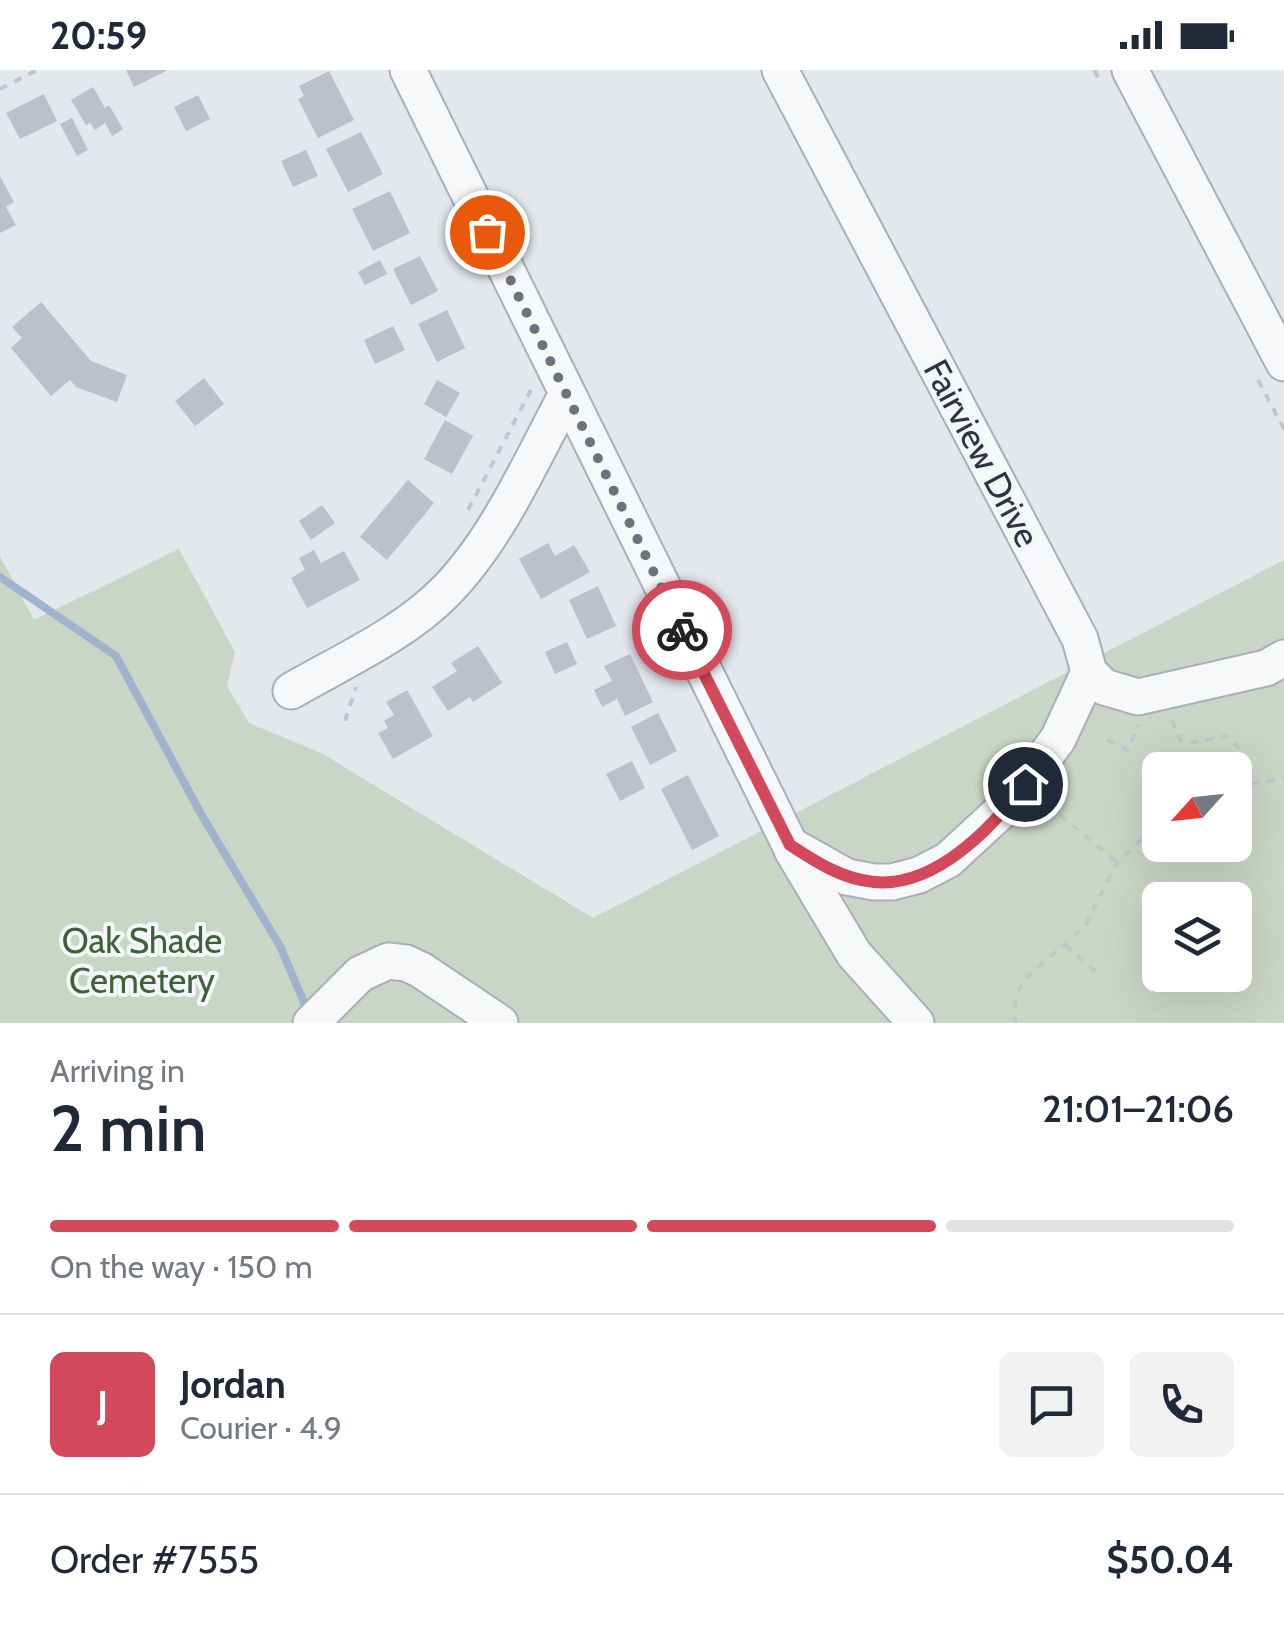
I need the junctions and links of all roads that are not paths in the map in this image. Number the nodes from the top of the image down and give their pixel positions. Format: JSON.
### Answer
{"nodes":[{"id":1,"x":408,"y":70,"type":"edge"},
{"id":2,"x":780,"y":70,"type":"edge"},
{"id":3,"x":1130,"y":70,"type":"edge"},
{"id":4,"x":1284,"y":363,"type":"edge"},
{"id":5,"x":550,"y":391,"type":"junction"},
{"id":6,"x":1284,"y":658,"type":"edge"},
{"id":7,"x":1089,"y":672,"type":"junction"},
{"id":8,"x":291,"y":691,"type":"dead end"},
{"id":9,"x":790,"y":845,"type":"junction"},
{"id":10,"x":874,"y":882,"type":"junction"},
{"id":11,"x":854,"y":954,"type":"junction"},
{"id":12,"x":319,"y":1016,"type":"edge"},
{"id":13,"x":500,"y":1023,"type":"edge"},
{"id":14,"x":916,"y":1023,"type":"edge"}],
"edges":[{"from":1,"to":5,"type":"street"},
{"from":2,"to":7,"type":"street","name":"Fairview Drive"},
{"from":3,"to":4,"type":"street"},
{"from":5,"to":8,"type":"street"},
{"from":5,"to":9,"type":"street"},
{"from":6,"to":7,"type":"street"},
{"from":7,"to":10,"type":"street"},
{"from":9,"to":10,"type":"street"},
{"from":9,"to":11,"type":"street"},
{"from":10,"to":11,"type":"street"},
{"from":11,"to":14,"type":"street"},
{"from":12,"to":13,"type":"street"}]}
